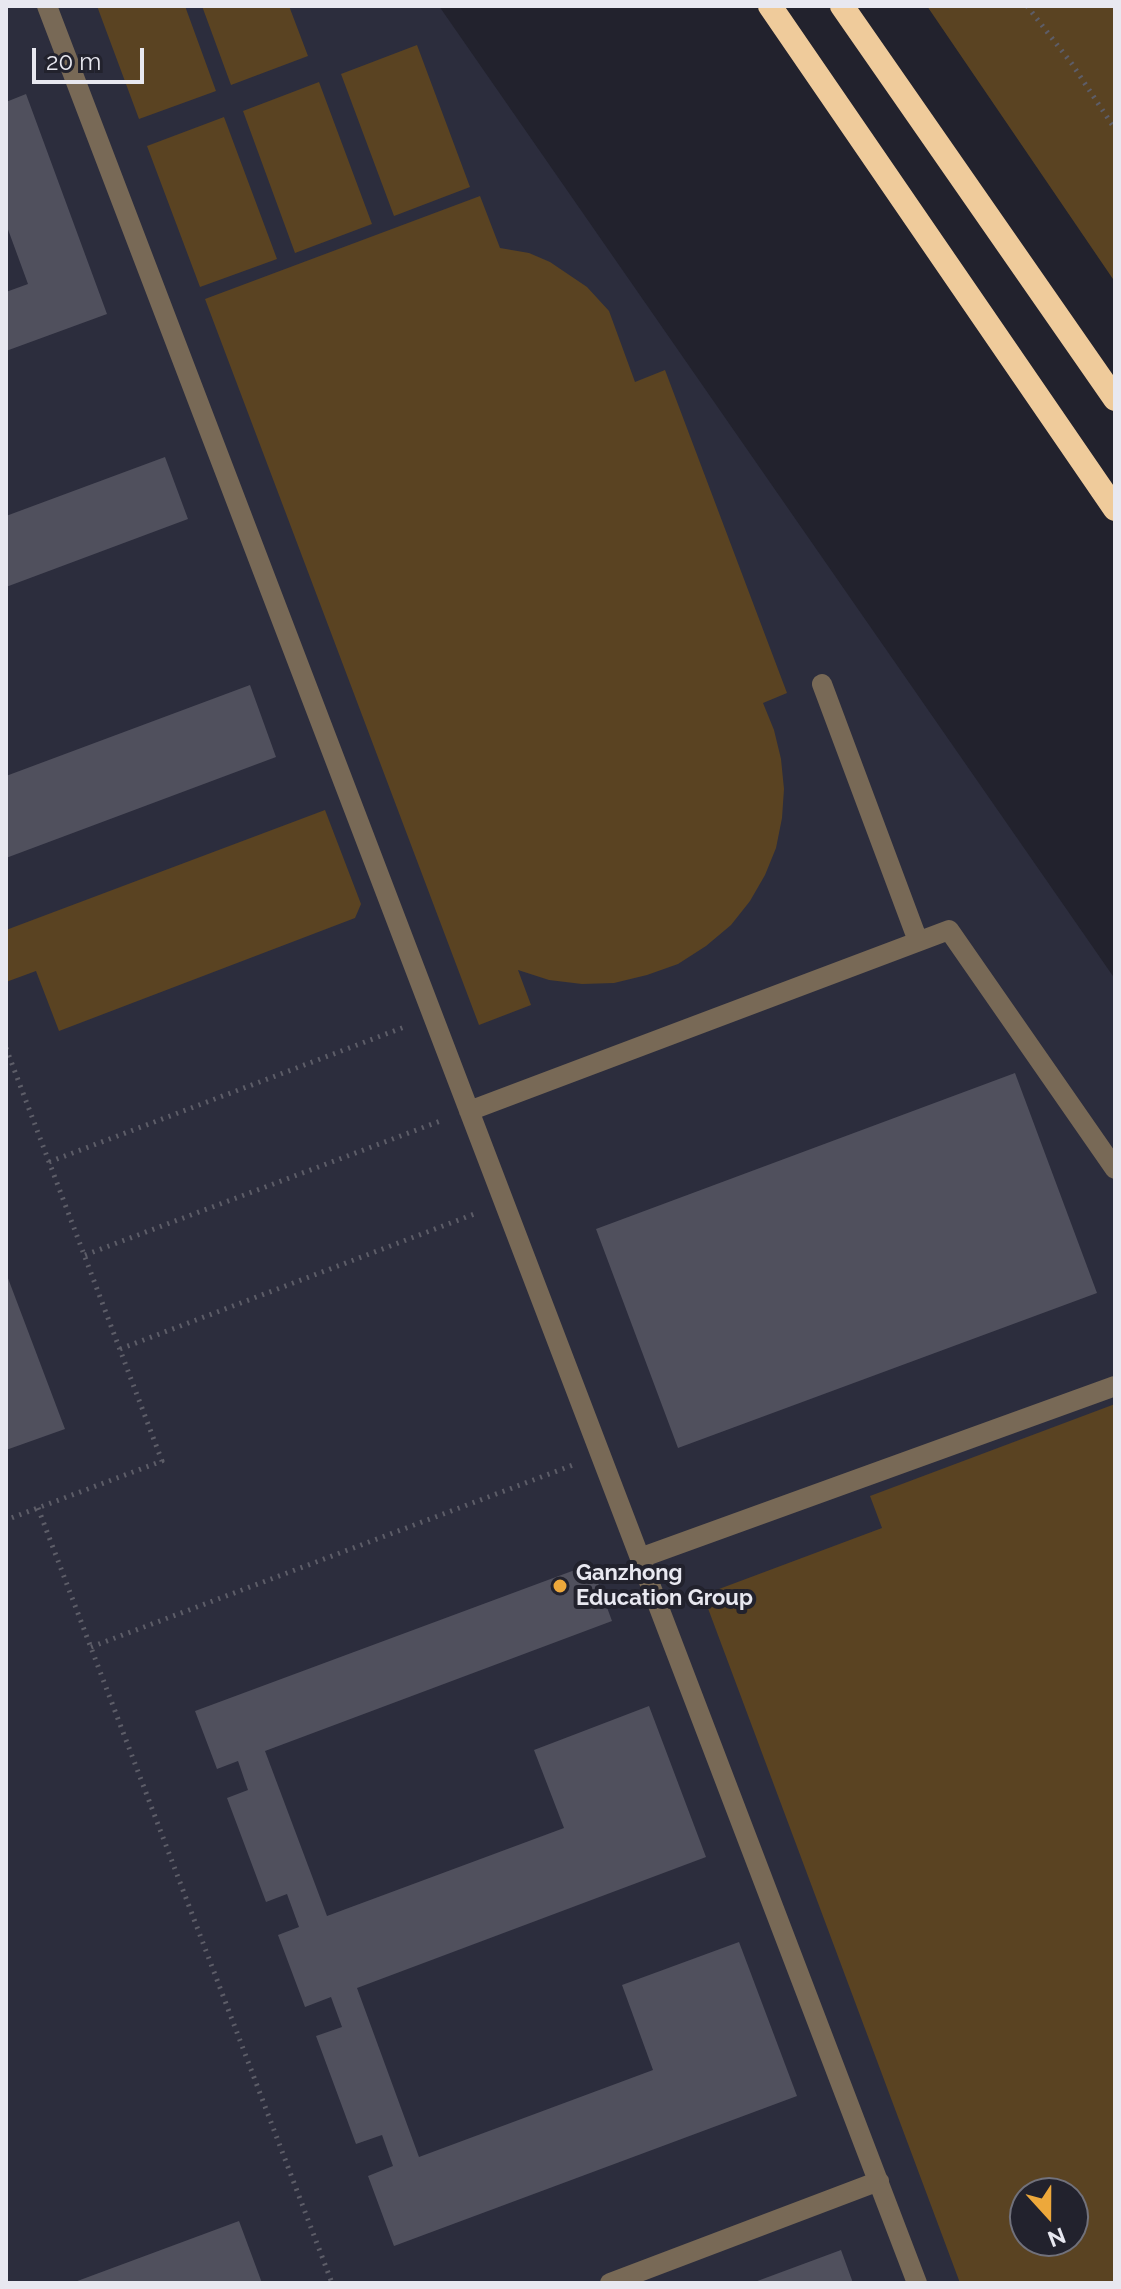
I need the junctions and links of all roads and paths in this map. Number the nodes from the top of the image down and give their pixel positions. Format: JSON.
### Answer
{"nodes":[{"id":1,"x":47,"y":6,"type":"edge"},
{"id":2,"x":770,"y":6,"type":"edge"},
{"id":3,"x":842,"y":6,"type":"edge"},
{"id":4,"x":1027,"y":6,"type":"edge"},
{"id":5,"x":1115,"y":129,"type":"edge"},
{"id":6,"x":1115,"y":399,"type":"edge"},
{"id":7,"x":1115,"y":509,"type":"edge"},
{"id":8,"x":822,"y":684,"type":"dead end"},
{"id":9,"x":918,"y":941,"type":"junction"},
{"id":10,"x":433,"y":1016,"type":"junction"},
{"id":11,"x":6,"y":1048,"type":"edge"},
{"id":12,"x":469,"y":1111,"type":"junction"},
{"id":13,"x":49,"y":1162,"type":"junction"},
{"id":14,"x":1115,"y":1169,"type":"edge"},
{"id":15,"x":505,"y":1203,"type":"junction"},
{"id":16,"x":85,"y":1255,"type":"junction"},
{"id":17,"x":120,"y":1349,"type":"junction"},
{"id":18,"x":1115,"y":1386,"type":"edge"},
{"id":19,"x":601,"y":1455,"type":"junction"},
{"id":20,"x":38,"y":1508,"type":"junction"},
{"id":21,"x":6,"y":1520,"type":"edge"},
{"id":22,"x":640,"y":1558,"type":"junction"},
{"id":23,"x":91,"y":1647,"type":"junction"},
{"id":24,"x":879,"y":2181,"type":"junction"},
{"id":25,"x":332,"y":2283,"type":"edge"},
{"id":26,"x":610,"y":2283,"type":"edge"},
{"id":27,"x":917,"y":2283,"type":"edge"}],
"edges":[{"from":1,"to":10,"type":"lane"},
{"from":2,"to":7,"type":"highway"},
{"from":3,"to":6,"type":"highway"},
{"from":4,"to":5,"type":"path"},
{"from":8,"to":9,"type":"lane"},
{"from":9,"to":12,"type":"lane"},
{"from":9,"to":14,"type":"lane"},
{"from":10,"to":12,"type":"lane"},
{"from":10,"to":13,"type":"path"},
{"from":11,"to":13,"type":"path"},
{"from":12,"to":15,"type":"lane"},
{"from":12,"to":16,"type":"path"},
{"from":13,"to":16,"type":"path"},
{"from":15,"to":17,"type":"path"},
{"from":15,"to":19,"type":"lane"},
{"from":16,"to":17,"type":"path"},
{"from":17,"to":20,"type":"path"},
{"from":18,"to":22,"type":"lane"},
{"from":19,"to":22,"type":"lane"},
{"from":19,"to":23,"type":"path"},
{"from":20,"to":21,"type":"path"},
{"from":20,"to":23,"type":"path"},
{"from":22,"to":24,"type":"lane"},
{"from":23,"to":25,"type":"path"},
{"from":24,"to":26,"type":"lane"},
{"from":24,"to":27,"type":"lane"}]}
